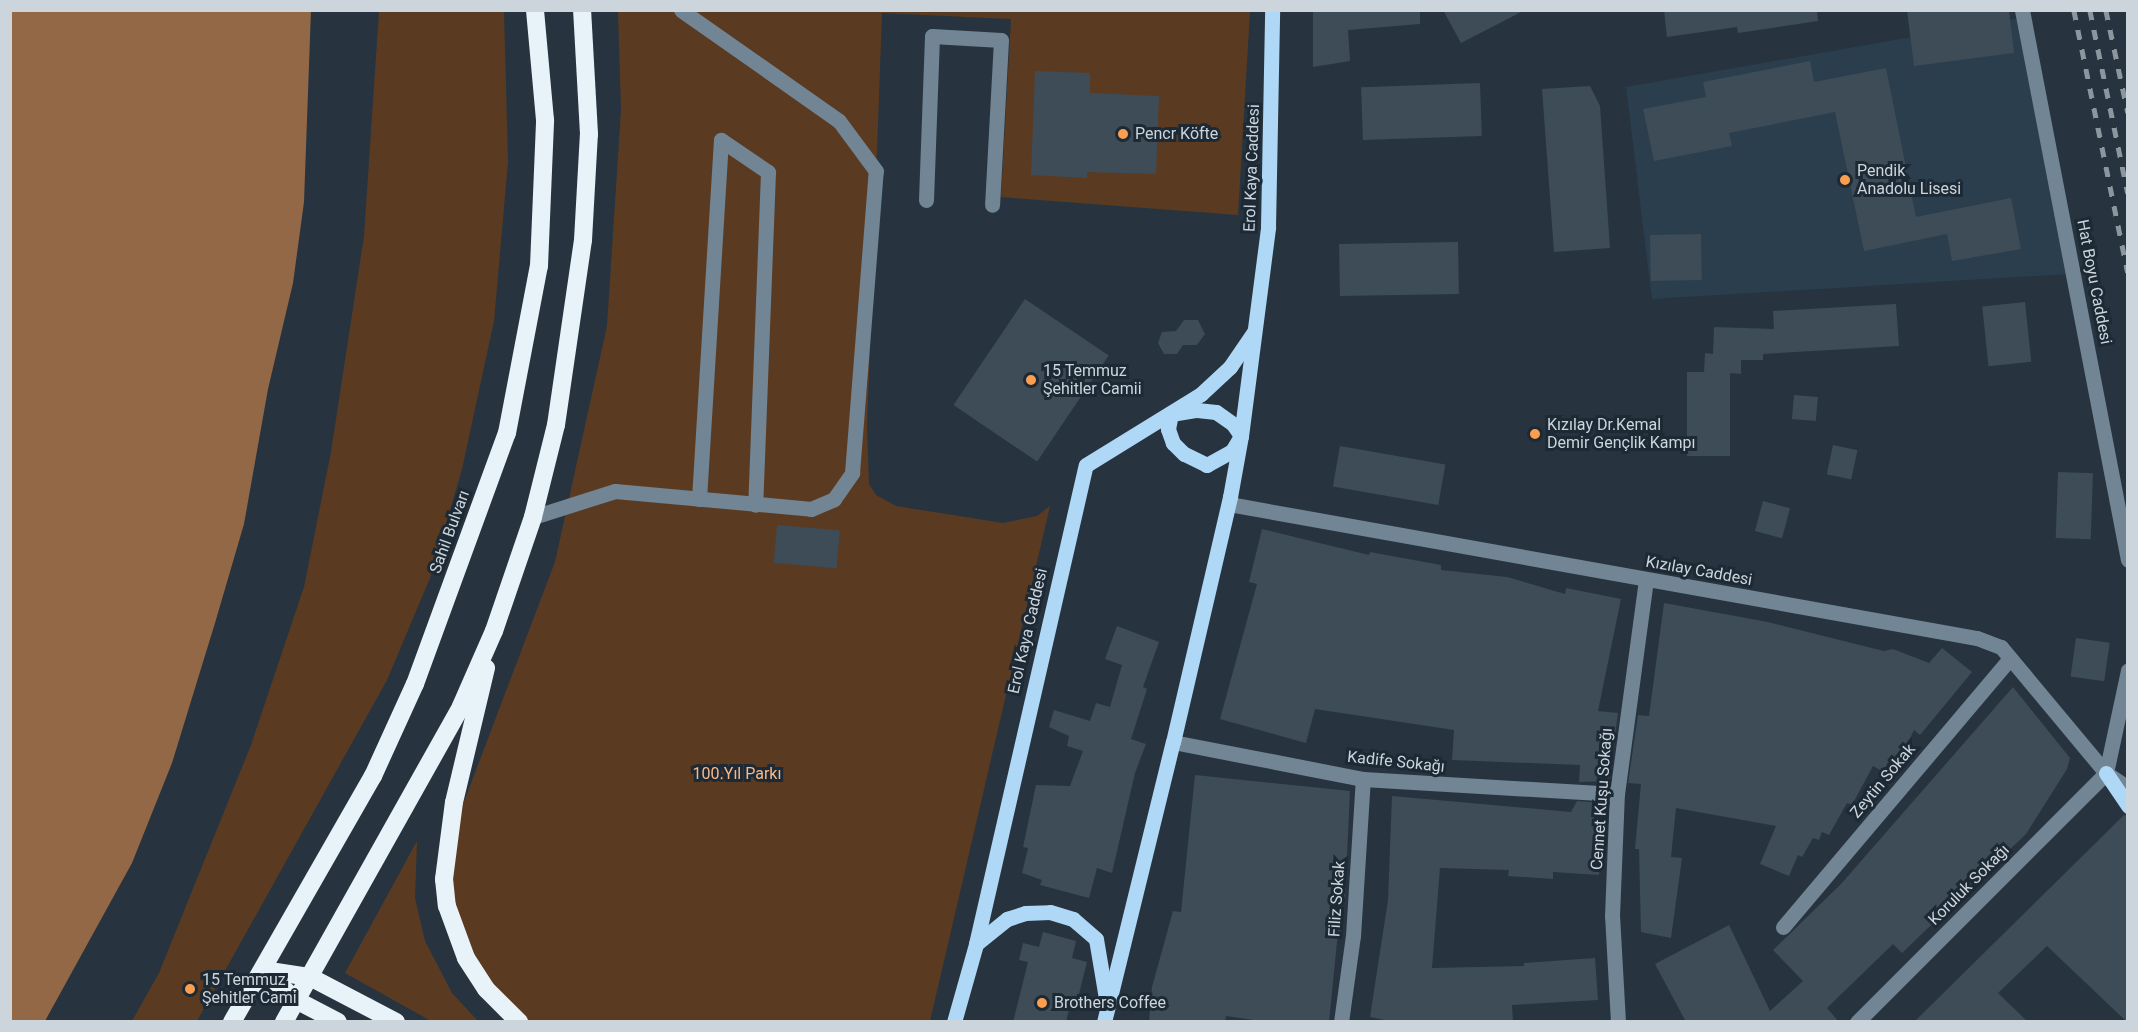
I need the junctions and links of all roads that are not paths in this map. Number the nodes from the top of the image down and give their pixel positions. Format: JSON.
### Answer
{"nodes":[{"id":1,"x":535,"y":10,"type":"edge"},
{"id":2,"x":582,"y":10,"type":"edge"},
{"id":3,"x":681,"y":10,"type":"edge"},
{"id":4,"x":1272,"y":10,"type":"edge"},
{"id":5,"x":2022,"y":10,"type":"edge"},
{"id":6,"x":926,"y":201,"type":"dead end"},
{"id":7,"x":992,"y":205,"type":"dead end"},
{"id":8,"x":1257,"y":327,"type":"junction"},
{"id":9,"x":1171,"y":414,"type":"junction"},
{"id":10,"x":1241,"y":435,"type":"junction"},
{"id":11,"x":699,"y":499,"type":"junction"},
{"id":12,"x":1229,"y":504,"type":"junction"},
{"id":13,"x":755,"y":505,"type":"junction"},
{"id":14,"x":533,"y":517,"type":"junction"},
{"id":15,"x":2127,"y":560,"type":"edge"},
{"id":16,"x":1646,"y":580,"type":"junction"},
{"id":17,"x":494,"y":631,"type":"junction"},
{"id":18,"x":2010,"y":658,"type":"junction"},
{"id":19,"x":2127,"y":670,"type":"edge"},
{"id":20,"x":1173,"y":742,"type":"junction"},
{"id":21,"x":2106,"y":773,"type":"junction"},
{"id":22,"x":1363,"y":779,"type":"junction"},
{"id":23,"x":2127,"y":788,"type":"edge"},
{"id":24,"x":1617,"y":794,"type":"junction"},
{"id":25,"x":2127,"y":806,"type":"edge"},
{"id":26,"x":1783,"y":927,"type":"dead end"},
{"id":27,"x":976,"y":944,"type":"junction"},
{"id":28,"x":263,"y":970,"type":"junction"},
{"id":29,"x":310,"y":977,"type":"junction"},
{"id":30,"x":297,"y":1000,"type":"junction"},
{"id":31,"x":1105,"y":1014,"type":"edge"},
{"id":32,"x":232,"y":1022,"type":"edge"},
{"id":33,"x":284,"y":1022,"type":"edge"},
{"id":34,"x":338,"y":1022,"type":"edge"},
{"id":35,"x":396,"y":1022,"type":"edge"},
{"id":36,"x":519,"y":1022,"type":"edge"},
{"id":37,"x":954,"y":1022,"type":"edge"},
{"id":38,"x":1341,"y":1022,"type":"edge"},
{"id":39,"x":1618,"y":1022,"type":"edge"},
{"id":40,"x":1857,"y":1022,"type":"edge"}],
"edges":[{"from":1,"to":28,"type":"highway","name":"Sahil Bulvarı"},
{"from":2,"to":14,"type":"highway"},
{"from":3,"to":13,"type":"street"},
{"from":4,"to":8,"type":"main road","name":"Erol Kaya Caddesi"},
{"from":5,"to":15,"type":"street","name":"Hat Boyu Caddesi"},
{"from":6,"to":7,"type":"street"},
{"from":8,"to":9,"type":"main road","name":"Erol Kaya Caddesi"},
{"from":8,"to":10,"type":"main road","name":"Erol Kaya Caddesi"},
{"from":9,"to":10,"type":"main road"},
{"from":9,"to":10,"type":"main road"},
{"from":9,"to":27,"type":"main road","name":"Erol Kaya Caddesi"},
{"from":10,"to":12,"type":"main road","name":"Erol Kaya Caddesi"},
{"from":11,"to":13,"type":"street"},
{"from":11,"to":13,"type":"street"},
{"from":11,"to":14,"type":"street"},
{"from":12,"to":16,"type":"street","name":"Kızılay Caddesi"},
{"from":12,"to":20,"type":"main road","name":"Erol Kaya Caddesi"},
{"from":14,"to":17,"type":"highway"},
{"from":16,"to":18,"type":"street","name":"Kızılay Caddesi"},
{"from":16,"to":24,"type":"street","name":"Cennet Kuşu Sokağı"},
{"from":17,"to":29,"type":"highway"},
{"from":17,"to":36,"type":"highway"},
{"from":18,"to":21,"type":"street","name":"Kızılay Caddesi"},
{"from":18,"to":26,"type":"street","name":"Zeytin Sokak"},
{"from":19,"to":21,"type":"street"},
{"from":20,"to":22,"type":"street","name":"Kadife Sokağı"},
{"from":20,"to":31,"type":"main road","name":"Erol Kaya Caddesi"},
{"from":21,"to":23,"type":"street"},
{"from":21,"to":25,"type":"main road"},
{"from":21,"to":40,"type":"street","name":"Koruluk Sokağı"},
{"from":22,"to":24,"type":"street","name":"Kadife Sokağı"},
{"from":22,"to":38,"type":"street","name":"Filiz Sokak"},
{"from":24,"to":39,"type":"street","name":"Cennet Kuşu Sokağı"},
{"from":27,"to":31,"type":"main road"},
{"from":27,"to":37,"type":"main road","name":"Erol Kaya Caddesi"},
{"from":28,"to":29,"type":"highway"},
{"from":28,"to":30,"type":"highway"},
{"from":28,"to":32,"type":"highway","name":"Sahil Bulvarı"},
{"from":29,"to":30,"type":"highway"},
{"from":29,"to":35,"type":"highway"},
{"from":30,"to":33,"type":"highway"},
{"from":30,"to":34,"type":"highway"}]}
